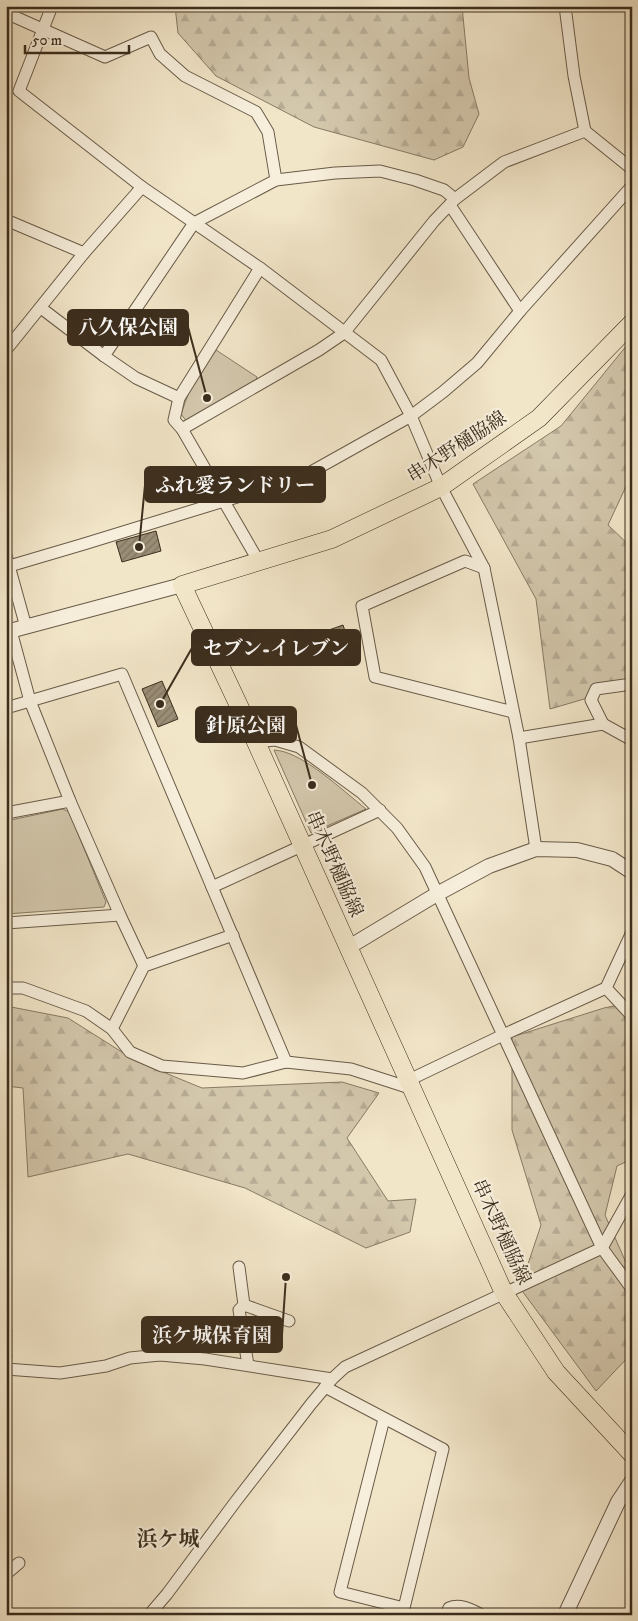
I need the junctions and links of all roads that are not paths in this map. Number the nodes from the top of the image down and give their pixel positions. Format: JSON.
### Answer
{"nodes":[{"id":1,"x":52,"y":6,"type":"edge"},
{"id":2,"x":565,"y":6,"type":"edge"},
{"id":3,"x":6,"y":13,"type":"edge"},
{"id":4,"x":43,"y":28,"type":"junction"},
{"id":5,"x":585,"y":131,"type":"junction"},
{"id":6,"x":632,"y":169,"type":"edge"},
{"id":7,"x":276,"y":180,"type":"junction"},
{"id":8,"x":632,"y":186,"type":"edge"},
{"id":9,"x":142,"y":187,"type":"junction"},
{"id":10,"x":453,"y":202,"type":"junction"},
{"id":11,"x":6,"y":220,"type":"edge"},
{"id":12,"x":194,"y":223,"type":"junction"},
{"id":13,"x":84,"y":253,"type":"junction"},
{"id":14,"x":260,"y":268,"type":"junction"},
{"id":15,"x":41,"y":308,"type":"junction"},
{"id":16,"x":520,"y":312,"type":"junction"},
{"id":17,"x":632,"y":322,"type":"edge"},
{"id":18,"x":344,"y":333,"type":"junction"},
{"id":19,"x":6,"y":350,"type":"edge"},
{"id":20,"x":104,"y":356,"type":"junction"},
{"id":21,"x":179,"y":398,"type":"junction"},
{"id":22,"x":411,"y":416,"type":"junction"},
{"id":23,"x":182,"y":429,"type":"junction"},
{"id":24,"x":441,"y":486,"type":"junction"},
{"id":25,"x":224,"y":500,"type":"junction"},
{"id":26,"x":8,"y":562,"type":"edge"},
{"id":27,"x":260,"y":562,"type":"junction"},
{"id":28,"x":484,"y":568,"type":"junction"},
{"id":29,"x":182,"y":585,"type":"junction"},
{"id":30,"x":26,"y":627,"type":"junction"},
{"id":31,"x":9,"y":632,"type":"edge"},
{"id":32,"x":632,"y":684,"type":"edge"},
{"id":33,"x":30,"y":701,"type":"junction"},
{"id":34,"x":6,"y":708,"type":"edge"},
{"id":35,"x":514,"y":712,"type":"junction"},
{"id":36,"x":604,"y":724,"type":"junction"},
{"id":37,"x":519,"y":738,"type":"junction"},
{"id":38,"x":632,"y":740,"type":"edge"},
{"id":39,"x":256,"y":742,"type":"junction"},
{"id":40,"x":70,"y":801,"type":"junction"},
{"id":41,"x":380,"y":810,"type":"junction"},
{"id":42,"x":6,"y":813,"type":"edge"},
{"id":43,"x":302,"y":845,"type":"junction"},
{"id":44,"x":536,"y":849,"type":"junction"},
{"id":45,"x":632,"y":872,"type":"edge"},
{"id":46,"x":212,"y":887,"type":"junction"},
{"id":47,"x":437,"y":894,"type":"junction"},
{"id":48,"x":120,"y":915,"type":"junction"},
{"id":49,"x":6,"y":923,"type":"edge"},
{"id":50,"x":632,"y":932,"type":"edge"},
{"id":51,"x":232,"y":935,"type":"junction"},
{"id":52,"x":349,"y":947,"type":"junction"},
{"id":53,"x":144,"y":966,"type":"junction"},
{"id":54,"x":6,"y":988,"type":"edge"},
{"id":55,"x":606,"y":988,"type":"junction"},
{"id":56,"x":632,"y":1016,"type":"edge"},
{"id":57,"x":112,"y":1029,"type":"junction"},
{"id":58,"x":503,"y":1035,"type":"junction"},
{"id":59,"x":286,"y":1062,"type":"junction"},
{"id":60,"x":411,"y":1084,"type":"junction"},
{"id":61,"x":632,"y":1194,"type":"edge"},
{"id":62,"x":602,"y":1248,"type":"junction"},
{"id":63,"x":240,"y":1267,"type":"dead end"},
{"id":64,"x":632,"y":1289,"type":"edge"},
{"id":65,"x":504,"y":1293,"type":"junction"},
{"id":66,"x":244,"y":1305,"type":"junction"},
{"id":67,"x":288,"y":1321,"type":"dead end"},
{"id":68,"x":248,"y":1365,"type":"junction"},
{"id":69,"x":9,"y":1369,"type":"edge"},
{"id":70,"x":328,"y":1383,"type":"junction"},
{"id":71,"x":384,"y":1419,"type":"junction"},
{"id":72,"x":632,"y":1454,"type":"edge"},
{"id":73,"x":632,"y":1481,"type":"edge"},
{"id":74,"x":19,"y":1563,"type":"dead end"},
{"id":75,"x":6,"y":1574,"type":"edge"},
{"id":76,"x":403,"y":1612,"type":"edge"},
{"id":77,"x":149,"y":1615,"type":"edge"},
{"id":78,"x":446,"y":1615,"type":"edge"},
{"id":79,"x":482,"y":1615,"type":"edge"},
{"id":80,"x":565,"y":1615,"type":"edge"}],
"edges":[{"from":1,"to":4,"type":"street"},
{"from":2,"to":5,"type":"street"},
{"from":3,"to":4,"type":"street"},
{"from":4,"to":7,"type":"street"},
{"from":4,"to":9,"type":"street"},
{"from":5,"to":6,"type":"street"},
{"from":5,"to":10,"type":"street"},
{"from":7,"to":10,"type":"street"},
{"from":7,"to":12,"type":"street"},
{"from":8,"to":16,"type":"street"},
{"from":9,"to":12,"type":"street"},
{"from":9,"to":13,"type":"street"},
{"from":10,"to":16,"type":"street"},
{"from":10,"to":18,"type":"street"},
{"from":11,"to":13,"type":"street"},
{"from":12,"to":14,"type":"street"},
{"from":12,"to":20,"type":"street"},
{"from":13,"to":15,"type":"street"},
{"from":14,"to":18,"type":"street"},
{"from":14,"to":21,"type":"street"},
{"from":15,"to":19,"type":"street"},
{"from":15,"to":20,"type":"street"},
{"from":16,"to":22,"type":"street"},
{"from":17,"to":24,"type":"main road","name":"串木野樋脇線"},
{"from":18,"to":22,"type":"street"},
{"from":18,"to":23,"type":"street"},
{"from":20,"to":21,"type":"street"},
{"from":21,"to":23,"type":"street"},
{"from":22,"to":24,"type":"street"},
{"from":22,"to":25,"type":"street"},
{"from":23,"to":25,"type":"street"},
{"from":24,"to":27,"type":"main road","name":"串木野樋脇線"},
{"from":24,"to":28,"type":"street"},
{"from":25,"to":26,"type":"street"},
{"from":25,"to":27,"type":"street"},
{"from":26,"to":30,"type":"street"},
{"from":27,"to":29,"type":"main road","name":"串木野樋脇線"},
{"from":28,"to":35,"type":"street"},
{"from":28,"to":35,"type":"street"},
{"from":29,"to":30,"type":"street"},
{"from":29,"to":39,"type":"main road","name":"串木野樋脇線"},
{"from":30,"to":31,"type":"street"},
{"from":31,"to":33,"type":"street"},
{"from":32,"to":36,"type":"street"},
{"from":33,"to":34,"type":"street"},
{"from":33,"to":40,"type":"street"},
{"from":33,"to":46,"type":"street"},
{"from":35,"to":37,"type":"street"},
{"from":36,"to":37,"type":"street"},
{"from":36,"to":38,"type":"street"},
{"from":37,"to":44,"type":"street"},
{"from":39,"to":41,"type":"street"},
{"from":39,"to":43,"type":"main road","name":"串木野樋脇線"},
{"from":40,"to":42,"type":"street"},
{"from":40,"to":48,"type":"street"},
{"from":41,"to":43,"type":"street"},
{"from":41,"to":47,"type":"street"},
{"from":43,"to":46,"type":"street"},
{"from":43,"to":52,"type":"main road","name":"串木野樋脇線"},
{"from":44,"to":45,"type":"street"},
{"from":44,"to":47,"type":"street"},
{"from":46,"to":51,"type":"street"},
{"from":47,"to":52,"type":"street"},
{"from":47,"to":58,"type":"street"},
{"from":48,"to":49,"type":"street"},
{"from":48,"to":53,"type":"street"},
{"from":50,"to":55,"type":"street"},
{"from":51,"to":53,"type":"street"},
{"from":51,"to":59,"type":"street"},
{"from":52,"to":60,"type":"main road","name":"串木野樋脇線"},
{"from":53,"to":57,"type":"street"},
{"from":54,"to":57,"type":"street"},
{"from":55,"to":56,"type":"street"},
{"from":55,"to":58,"type":"street"},
{"from":57,"to":59,"type":"street"},
{"from":58,"to":60,"type":"street"},
{"from":58,"to":62,"type":"street"},
{"from":59,"to":60,"type":"street"},
{"from":60,"to":65,"type":"main road","name":"串木野樋脇線"},
{"from":61,"to":62,"type":"street"},
{"from":62,"to":64,"type":"street"},
{"from":62,"to":65,"type":"street"},
{"from":63,"to":66,"type":"street"},
{"from":65,"to":70,"type":"street"},
{"from":65,"to":72,"type":"main road","name":"串木野樋脇線"},
{"from":66,"to":67,"type":"street"},
{"from":66,"to":68,"type":"street"},
{"from":68,"to":69,"type":"street"},
{"from":68,"to":70,"type":"street"},
{"from":70,"to":71,"type":"street"},
{"from":70,"to":77,"type":"street"},
{"from":71,"to":76,"type":"street"},
{"from":71,"to":76,"type":"street"},
{"from":73,"to":80,"type":"street"},
{"from":74,"to":75,"type":"street"},
{"from":78,"to":79,"type":"street"}]}
